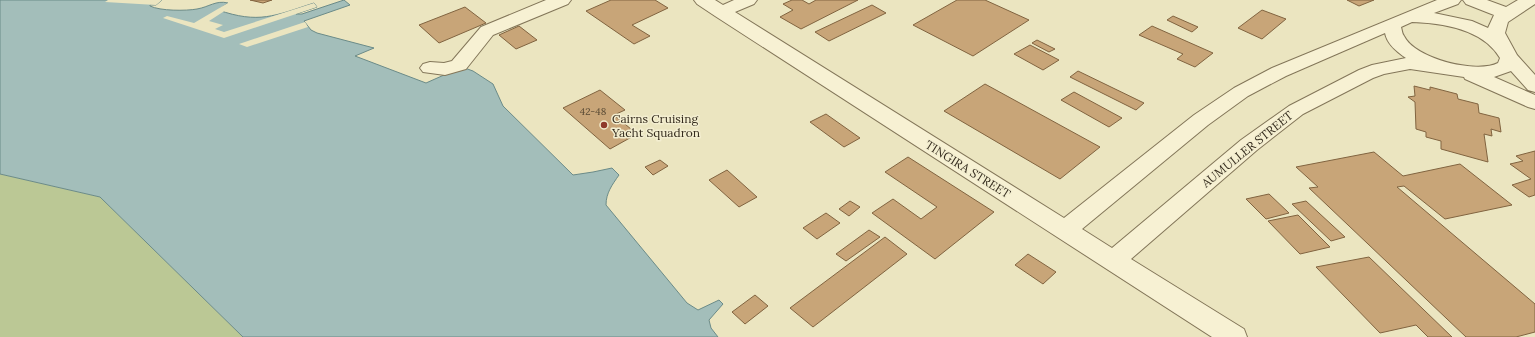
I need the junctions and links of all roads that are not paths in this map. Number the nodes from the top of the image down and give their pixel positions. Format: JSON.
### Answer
{"nodes":[{"id":1,"x":562,"y":0,"type":"edge"},
{"id":2,"x":703,"y":0,"type":"edge"},
{"id":3,"x":748,"y":0,"type":"edge"},
{"id":4,"x":1452,"y":0,"type":"edge"},
{"id":5,"x":1472,"y":0,"type":"edge"},
{"id":6,"x":1530,"y":0,"type":"edge"},
{"id":7,"x":721,"y":12,"type":"junction"},
{"id":8,"x":1507,"y":14,"type":"junction"},
{"id":9,"x":1404,"y":19,"type":"junction"},
{"id":10,"x":1505,"y":52,"type":"junction"},
{"id":11,"x":430,"y":68,"type":"dead end"},
{"id":12,"x":1455,"y":70,"type":"junction"},
{"id":13,"x":1535,"y":86,"type":"edge"},
{"id":14,"x":1535,"y":103,"type":"edge"},
{"id":15,"x":1065,"y":230,"type":"junction"},
{"id":16,"x":1113,"y":261,"type":"junction"},
{"id":17,"x":1234,"y":337,"type":"edge"}],
"edges":[{"from":1,"to":11,"type":"street"},
{"from":2,"to":7,"type":"street","name":"TINGIRA STREET"},
{"from":3,"to":7,"type":"street"},
{"from":4,"to":9,"type":"street"},
{"from":5,"to":8,"type":"street"},
{"from":6,"to":8,"type":"street"},
{"from":7,"to":15,"type":"street","name":"TINGIRA STREET"},
{"from":8,"to":10,"type":"street"},
{"from":9,"to":10,"type":"street"},
{"from":9,"to":12,"type":"street"},
{"from":9,"to":15,"type":"street"},
{"from":10,"to":12,"type":"street"},
{"from":10,"to":13,"type":"street"},
{"from":12,"to":14,"type":"street"},
{"from":12,"to":16,"type":"street","name":"AUMULLER STREET"},
{"from":15,"to":16,"type":"street","name":"TINGIRA STREET"},
{"from":16,"to":17,"type":"street","name":"TINGIRA STREET"}]}
